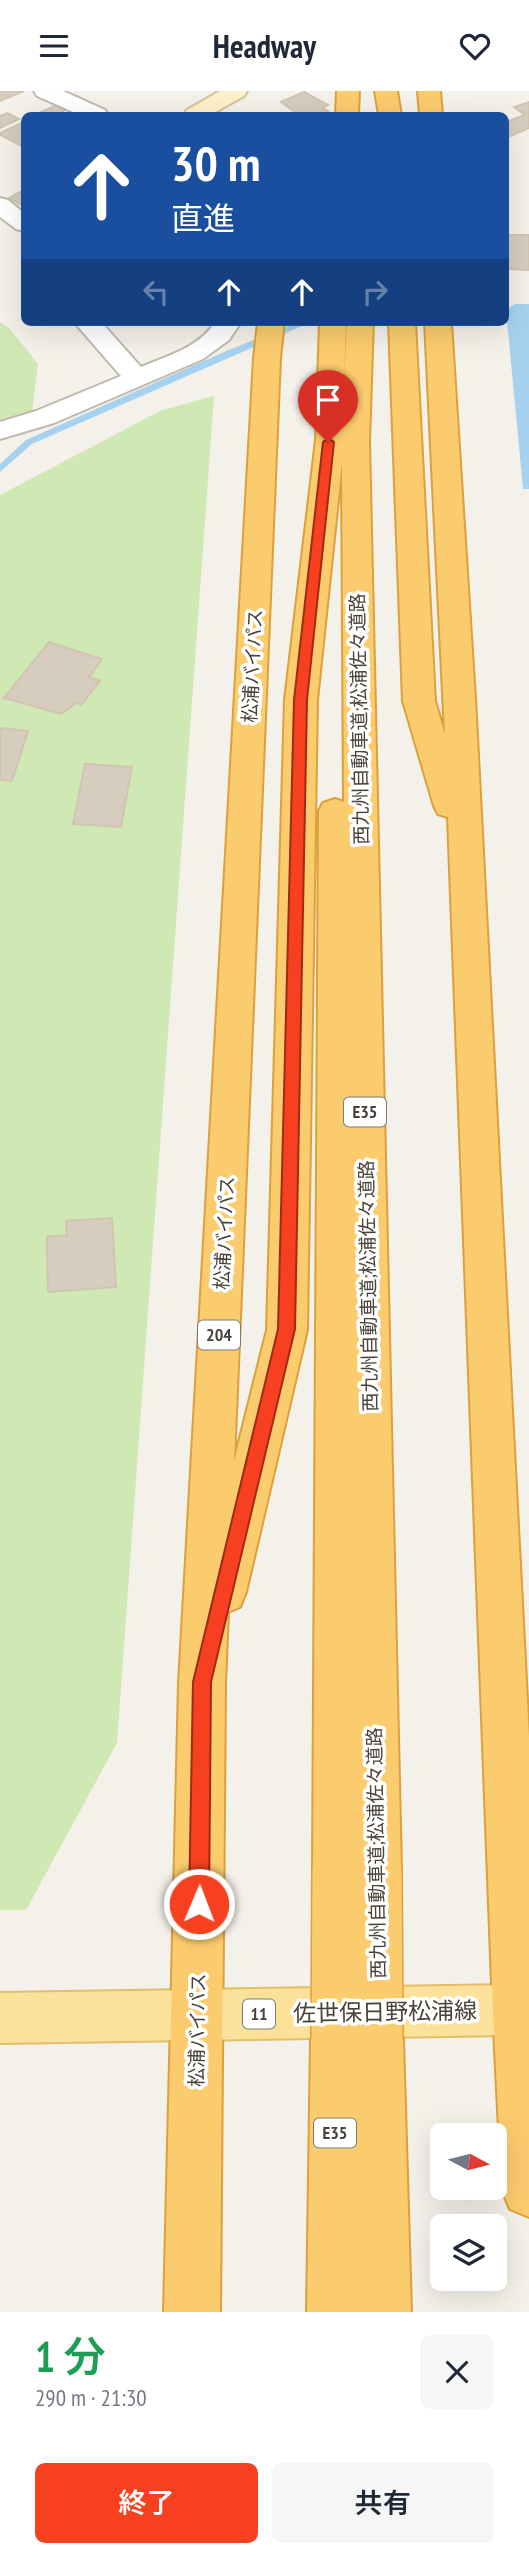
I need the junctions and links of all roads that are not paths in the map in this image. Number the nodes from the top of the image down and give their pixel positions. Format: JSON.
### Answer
{"nodes":[{"id":1,"x":45,"y":91,"type":"edge"},
{"id":2,"x":236,"y":91,"type":"edge"},
{"id":3,"x":348,"y":91,"type":"edge"},
{"id":4,"x":368,"y":91,"type":"edge"},
{"id":5,"x":386,"y":91,"type":"edge"},
{"id":6,"x":429,"y":91,"type":"edge"},
{"id":7,"x":90,"y":112,"type":"edge"},
{"id":8,"x":200,"y":112,"type":"edge"},
{"id":9,"x":347,"y":112,"type":"edge"},
{"id":10,"x":368,"y":112,"type":"edge"},
{"id":11,"x":390,"y":112,"type":"edge"},
{"id":12,"x":430,"y":112,"type":"edge"},
{"id":13,"x":0,"y":205,"type":"edge"},
{"id":14,"x":21,"y":222,"type":"edge"},
{"id":15,"x":91,"y":326,"type":"edge"},
{"id":16,"x":226,"y":326,"type":"edge"},
{"id":17,"x":426,"y":326,"type":"edge"},
{"id":18,"x":427,"y":326,"type":"edge"},
{"id":19,"x":345,"y":337,"type":"edge"},
{"id":20,"x":269,"y":340,"type":"edge"},
{"id":21,"x":137,"y":378,"type":"junction"},
{"id":22,"x":0,"y":431,"type":"edge"},
{"id":23,"x":328,"y":442,"type":"junction"},
{"id":24,"x":466,"y":861,"type":"junction"},
{"id":25,"x":202,"y":1682,"type":"junction"},
{"id":26,"x":357,"y":1870,"type":"junction"},
{"id":27,"x":518,"y":2010,"type":"junction"},
{"id":28,"x":198,"y":2015,"type":"junction"},
{"id":29,"x":0,"y":2018,"type":"edge"},
{"id":30,"x":529,"y":2190,"type":"edge"},
{"id":31,"x":357,"y":2227,"type":"junction"},
{"id":32,"x":192,"y":2312,"type":"edge"},
{"id":33,"x":335,"y":2312,"type":"edge"},
{"id":34,"x":383,"y":2312,"type":"edge"}],
"edges":[{"from":1,"to":7,"type":"street"},
{"from":2,"to":8,"type":"street"},
{"from":3,"to":9,"type":"highway"},
{"from":4,"to":10,"type":"highway"},
{"from":5,"to":11,"type":"highway"},
{"from":6,"to":12,"type":"highway"},
{"from":13,"to":14,"type":"street"},
{"from":15,"to":21,"type":"street"},
{"from":16,"to":21,"type":"street"},
{"from":17,"to":24,"type":"highway"},
{"from":18,"to":24,"type":"highway"},
{"from":19,"to":23,"type":"highway","name":"西九州自動車道;松浦佐々道路","number":"E35"},
{"from":19,"to":26,"type":"highway","name":"西九州自動車道;松浦佐々道路","number":"E35"},
{"from":20,"to":25,"type":"highway","name":"松浦バイパス","number":"204"},
{"from":21,"to":22,"type":"street"},
{"from":23,"to":25,"type":"highway"},
{"from":23,"to":26,"type":"highway","name":"西九州自動車道;松浦佐々道路","number":"E35"},
{"from":24,"to":27,"type":"highway"},
{"from":25,"to":28,"type":"highway","name":"松浦バイパス","number":"204"},
{"from":26,"to":31,"type":"highway","name":"西九州自動車道;松浦佐々道路","number":"E35","bridge":true},
{"from":27,"to":28,"type":"main road","name":"佐世保日野松浦線","number":"11"},
{"from":27,"to":30,"type":"highway"},
{"from":28,"to":29,"type":"main road","name":"佐世保日野松浦線","number":"11"},
{"from":28,"to":32,"type":"highway","name":"松浦バイパス","number":"204"},
{"from":31,"to":33,"type":"highway","number":"E35"},
{"from":31,"to":34,"type":"highway","number":"E35"}]}
